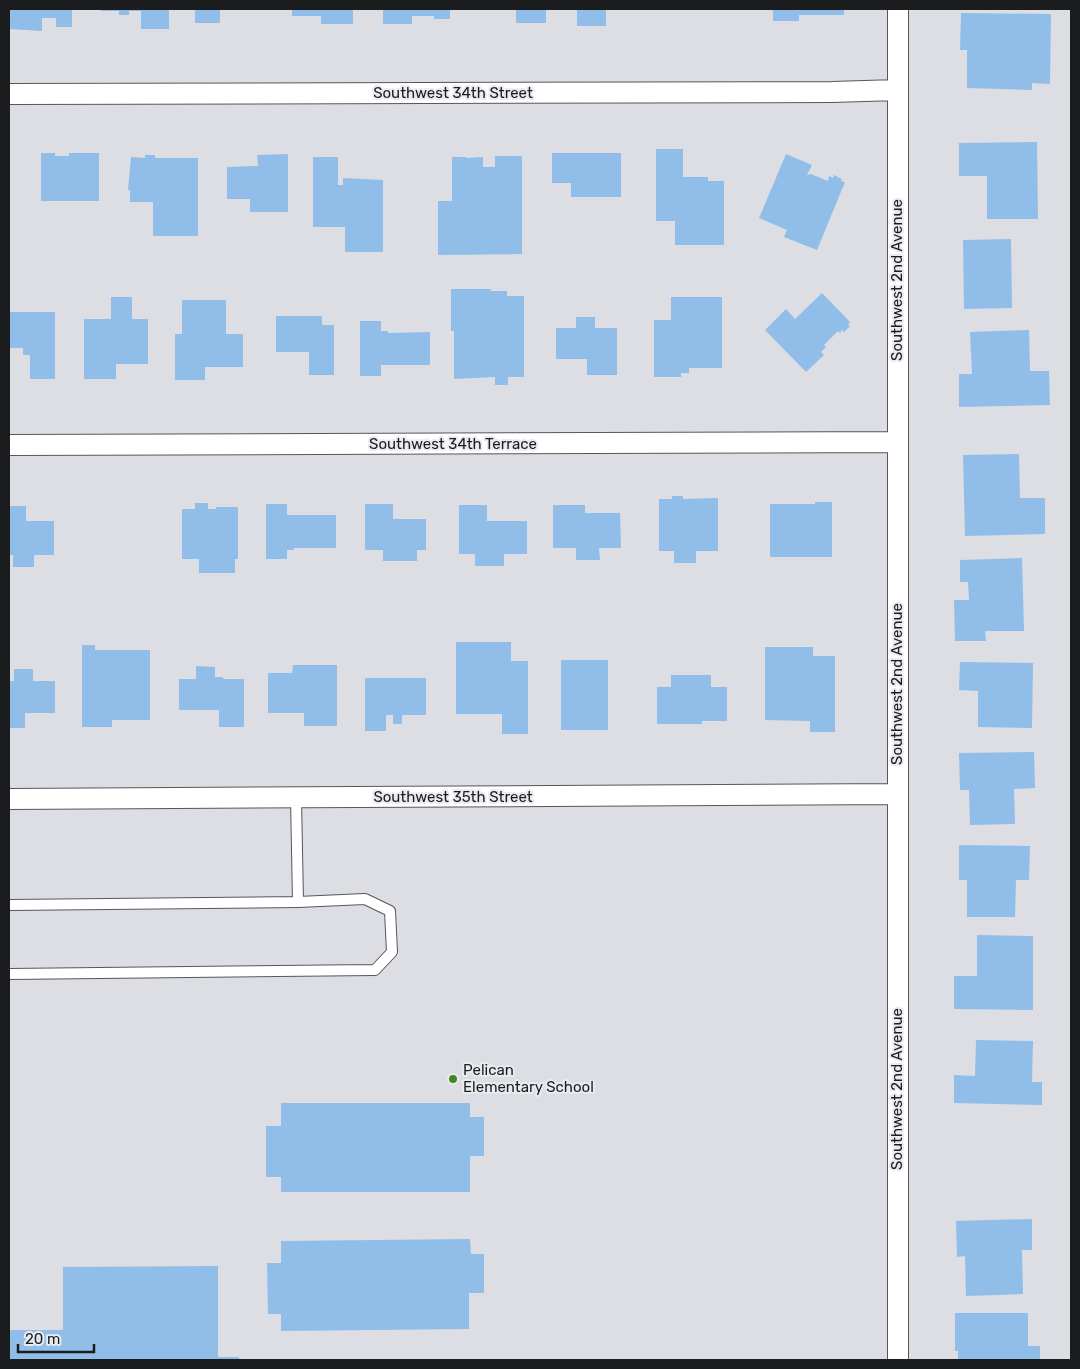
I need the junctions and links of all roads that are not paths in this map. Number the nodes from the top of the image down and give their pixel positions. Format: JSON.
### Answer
{"nodes":[{"id":1,"x":898,"y":9,"type":"edge"},
{"id":2,"x":898,"y":90,"type":"junction"},
{"id":3,"x":9,"y":94,"type":"edge"},
{"id":4,"x":897,"y":442,"type":"junction"},
{"id":5,"x":9,"y":445,"type":"edge"},
{"id":6,"x":897,"y":794,"type":"junction"},
{"id":7,"x":296,"y":798,"type":"junction"},
{"id":8,"x":9,"y":799,"type":"edge"},
{"id":9,"x":298,"y":902,"type":"junction"},
{"id":10,"x":9,"y":904,"type":"edge"},
{"id":11,"x":9,"y":974,"type":"edge"},
{"id":12,"x":898,"y":1360,"type":"edge"}],
"edges":[{"from":1,"to":2,"type":"street","name":"Southwest 2nd Avenue"},
{"from":2,"to":3,"type":"street","name":"Southwest 34th Street"},
{"from":2,"to":4,"type":"street","name":"Southwest 2nd Avenue"},
{"from":4,"to":5,"type":"street","name":"Southwest 34th Terrace"},
{"from":4,"to":6,"type":"street","name":"Southwest 2nd Avenue"},
{"from":6,"to":7,"type":"street","name":"Southwest 35th Street"},
{"from":6,"to":12,"type":"street","name":"Southwest 2nd Avenue"},
{"from":7,"to":8,"type":"street","name":"Southwest 35th Street"},
{"from":7,"to":9,"type":"lane"},
{"from":9,"to":10,"type":"lane"},
{"from":9,"to":11,"type":"lane"}]}
